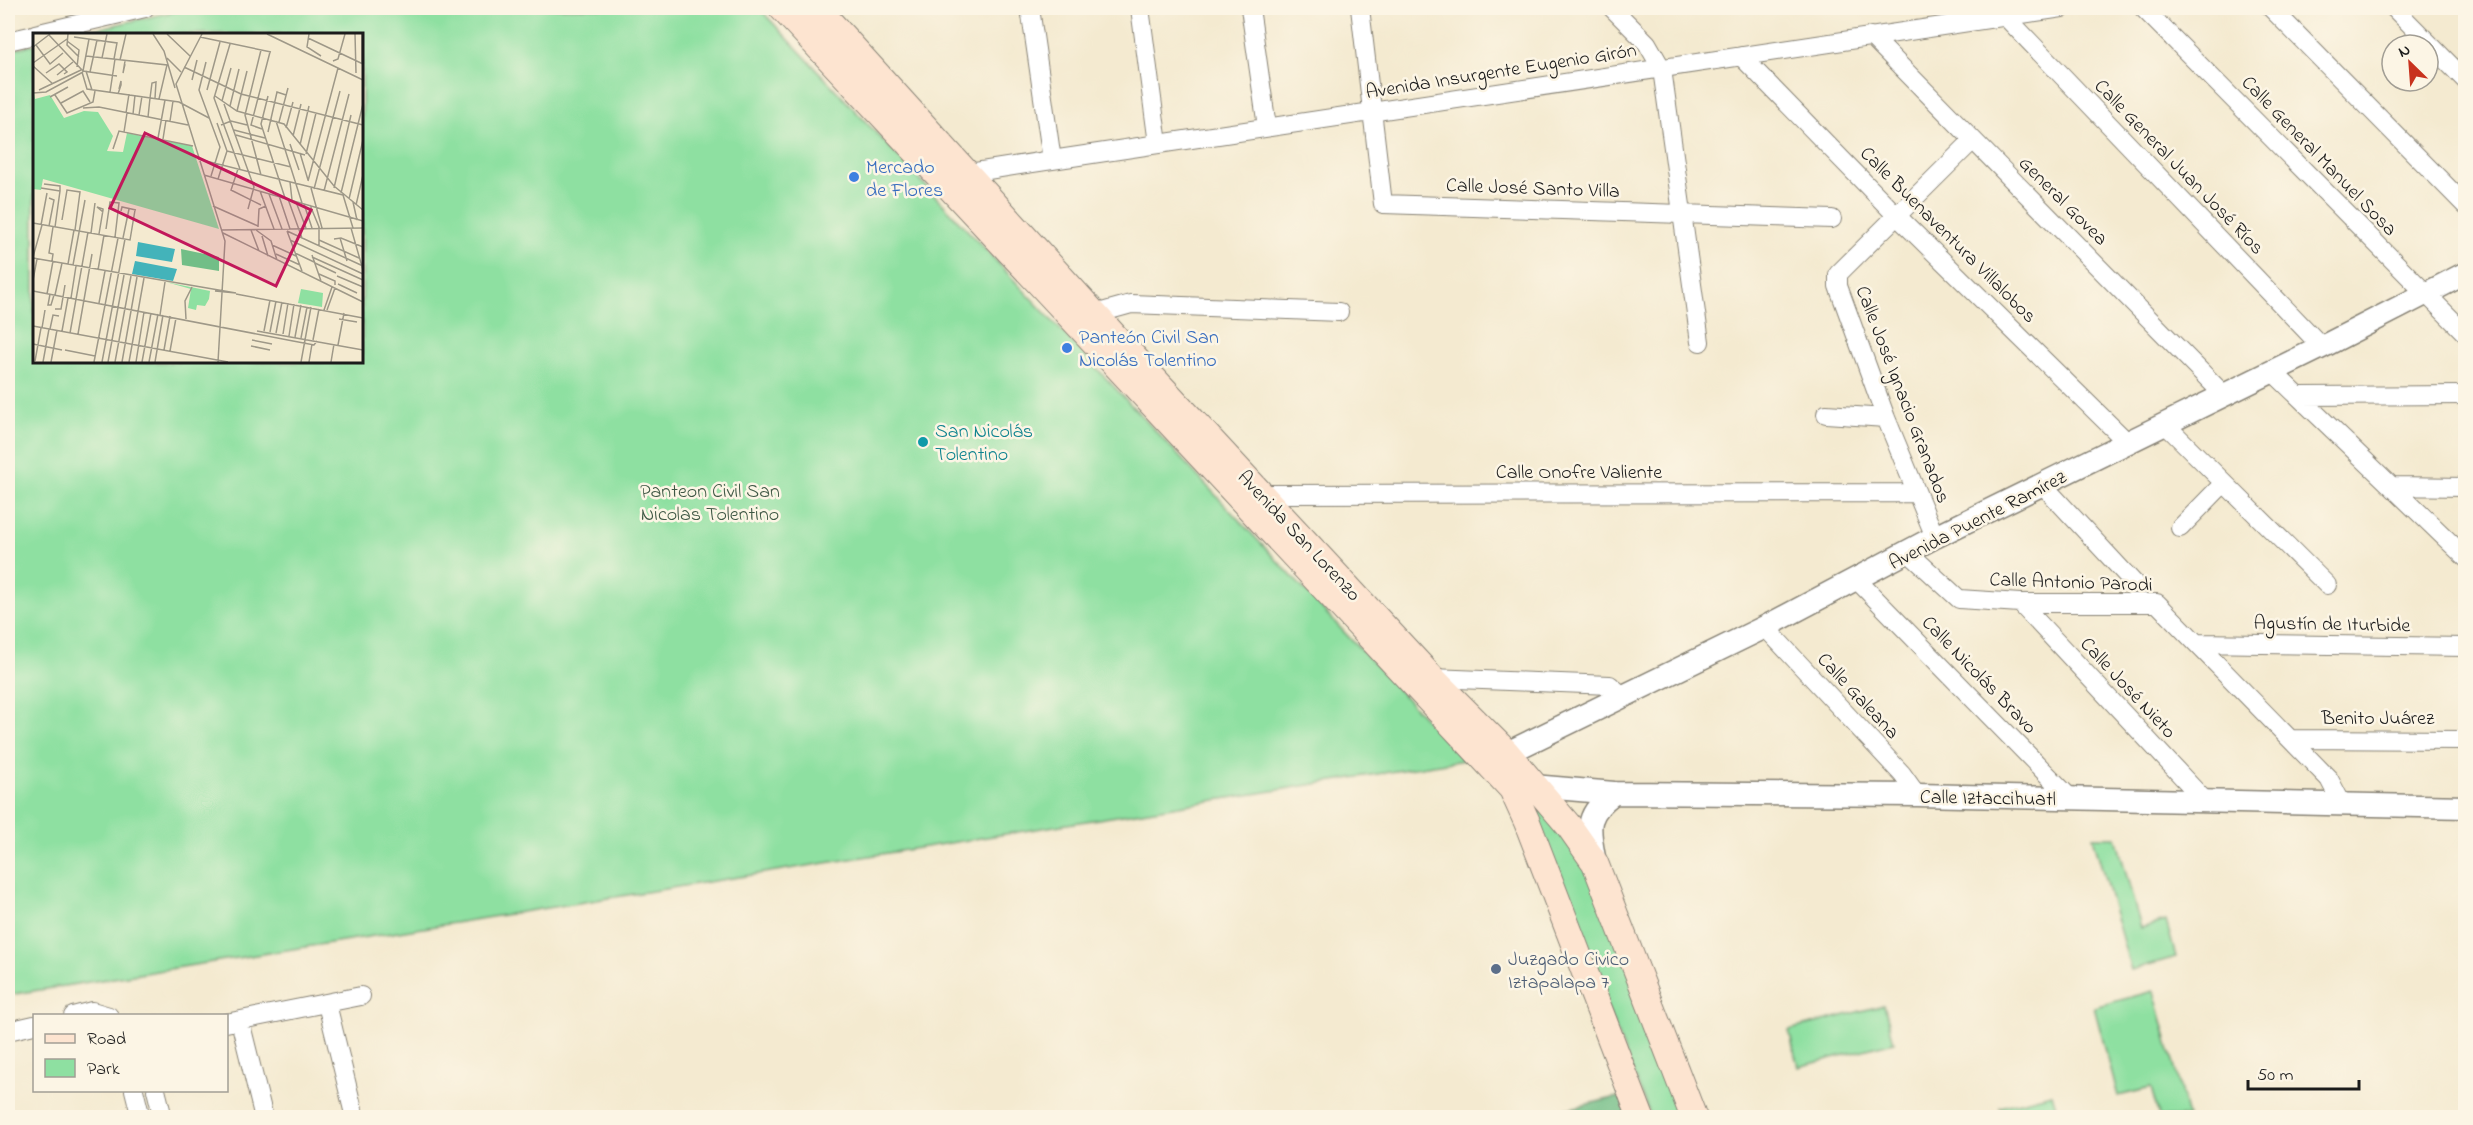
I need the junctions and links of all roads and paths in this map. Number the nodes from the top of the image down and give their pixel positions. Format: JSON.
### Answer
{"nodes":[{"id":1,"x":145,"y":8,"type":"edge"},
{"id":2,"x":819,"y":8,"type":"edge"},
{"id":3,"x":1030,"y":8,"type":"edge"},
{"id":4,"x":1140,"y":8,"type":"edge"},
{"id":5,"x":1250,"y":8,"type":"edge"},
{"id":6,"x":1360,"y":8,"type":"edge"},
{"id":7,"x":1612,"y":8,"type":"edge"},
{"id":8,"x":2062,"y":8,"type":"edge"},
{"id":9,"x":2144,"y":8,"type":"edge"},
{"id":10,"x":2271,"y":8,"type":"edge"},
{"id":11,"x":2394,"y":8,"type":"edge"},
{"id":12,"x":788,"y":13,"type":"edge"},
{"id":13,"x":2005,"y":16,"type":"junction"},
{"id":14,"x":43,"y":33,"type":"edge"},
{"id":15,"x":33,"y":35,"type":"edge"},
{"id":16,"x":1871,"y":36,"type":"junction"},
{"id":17,"x":8,"y":41,"type":"edge"},
{"id":18,"x":1740,"y":56,"type":"junction"},
{"id":19,"x":1662,"y":69,"type":"junction"},
{"id":20,"x":2466,"y":81,"type":"edge"},
{"id":21,"x":1372,"y":113,"type":"junction"},
{"id":22,"x":1267,"y":127,"type":"junction"},
{"id":23,"x":1973,"y":140,"type":"junction"},
{"id":24,"x":1158,"y":144,"type":"junction"},
{"id":25,"x":1052,"y":160,"type":"junction"},
{"id":26,"x":960,"y":181,"type":"junction"},
{"id":27,"x":2466,"y":206,"type":"edge"},
{"id":28,"x":1681,"y":215,"type":"junction"},
{"id":29,"x":1897,"y":216,"type":"junction"},
{"id":30,"x":1832,"y":219,"type":"dead end"},
{"id":31,"x":2466,"y":273,"type":"edge"},
{"id":32,"x":2425,"y":294,"type":"junction"},
{"id":33,"x":1339,"y":312,"type":"dead end"},
{"id":34,"x":1095,"y":314,"type":"junction"},
{"id":35,"x":2466,"y":334,"type":"edge"},
{"id":36,"x":1700,"y":342,"type":"dead end"},
{"id":37,"x":2322,"y":347,"type":"junction"},
{"id":38,"x":2272,"y":371,"type":"junction"},
{"id":39,"x":2224,"y":395,"type":"junction"},
{"id":40,"x":2466,"y":395,"type":"edge"},
{"id":41,"x":2301,"y":396,"type":"junction"},
{"id":42,"x":1826,"y":414,"type":"dead end"},
{"id":43,"x":1886,"y":418,"type":"junction"},
{"id":44,"x":2165,"y":424,"type":"junction"},
{"id":45,"x":2128,"y":443,"type":"junction"},
{"id":46,"x":2223,"y":484,"type":"junction"},
{"id":47,"x":2043,"y":485,"type":"junction"},
{"id":48,"x":2393,"y":486,"type":"junction"},
{"id":49,"x":2466,"y":487,"type":"edge"},
{"id":50,"x":1915,"y":493,"type":"junction"},
{"id":51,"x":1255,"y":501,"type":"junction"},
{"id":52,"x":2180,"y":528,"type":"dead end"},
{"id":53,"x":1935,"y":537,"type":"junction"},
{"id":54,"x":1909,"y":553,"type":"junction"},
{"id":55,"x":2466,"y":558,"type":"edge"},
{"id":56,"x":1857,"y":580,"type":"junction"},
{"id":57,"x":2134,"y":583,"type":"dead end"},
{"id":58,"x":2327,"y":585,"type":"dead end"},
{"id":59,"x":2020,"y":603,"type":"junction"},
{"id":60,"x":1765,"y":627,"type":"junction"},
{"id":61,"x":2198,"y":643,"type":"junction"},
{"id":62,"x":2466,"y":647,"type":"edge"},
{"id":63,"x":1426,"y":684,"type":"junction"},
{"id":64,"x":1624,"y":697,"type":"junction"},
{"id":65,"x":2290,"y":739,"type":"junction"},
{"id":66,"x":2466,"y":740,"type":"edge"},
{"id":67,"x":1497,"y":758,"type":"junction"},
{"id":68,"x":1522,"y":788,"type":"junction"},
{"id":69,"x":1614,"y":793,"type":"junction"},
{"id":70,"x":1917,"y":795,"type":"junction"},
{"id":71,"x":2071,"y":799,"type":"junction"},
{"id":72,"x":2205,"y":801,"type":"junction"},
{"id":73,"x":2342,"y":804,"type":"junction"},
{"id":74,"x":2466,"y":807,"type":"edge"},
{"id":75,"x":1595,"y":863,"type":"junction"},
{"id":76,"x":361,"y":996,"type":"dead end"},
{"id":77,"x":327,"y":1004,"type":"junction"},
{"id":78,"x":81,"y":1014,"type":"edge"},
{"id":79,"x":102,"y":1014,"type":"edge"},
{"id":80,"x":233,"y":1022,"type":"edge"},
{"id":81,"x":33,"y":1024,"type":"edge"},
{"id":82,"x":8,"y":1031,"type":"edge"},
{"id":83,"x":134,"y":1092,"type":"edge"},
{"id":84,"x":156,"y":1092,"type":"edge"},
{"id":85,"x":141,"y":1118,"type":"edge"},
{"id":86,"x":163,"y":1118,"type":"edge"},
{"id":87,"x":264,"y":1118,"type":"edge"},
{"id":88,"x":355,"y":1118,"type":"edge"},
{"id":89,"x":1641,"y":1118,"type":"edge"},
{"id":90,"x":1694,"y":1118,"type":"edge"}],
"edges":[{"from":1,"to":14,"type":"street"},
{"from":2,"to":12,"type":"street"},
{"from":2,"to":26,"type":"main road","name":"Avenida San Lorenzo"},
{"from":3,"to":25,"type":"street"},
{"from":4,"to":24,"type":"street"},
{"from":5,"to":22,"type":"street"},
{"from":6,"to":21,"type":"street"},
{"from":7,"to":19,"type":"street"},
{"from":8,"to":13,"type":"street","name":"Avenida Insurgente Eugenio Girón"},
{"from":9,"to":32,"type":"street","name":"Calle General Manuel Sosa"},
{"from":10,"to":27,"type":"street"},
{"from":11,"to":20,"type":"street"},
{"from":12,"to":26,"type":"main road","name":"Avenida San Lorenzo"},
{"from":13,"to":16,"type":"street","name":"Avenida Insurgente Eugenio Girón"},
{"from":13,"to":37,"type":"street","name":"Calle General Juan José Ríos"},
{"from":15,"to":17,"type":"street"},
{"from":16,"to":18,"type":"street","name":"Avenida Insurgente Eugenio Girón"},
{"from":16,"to":23,"type":"street","name":"General Govea"},
{"from":18,"to":19,"type":"street","name":"Avenida Insurgente Eugenio Girón"},
{"from":18,"to":29,"type":"street","name":"Calle Buenaventura Villalobos"},
{"from":19,"to":21,"type":"street","name":"Avenida Insurgente Eugenio Girón"},
{"from":19,"to":28,"type":"street"},
{"from":21,"to":22,"type":"street","name":"Avenida Insurgente Eugenio Girón"},
{"from":21,"to":28,"type":"street","name":"Calle José Santo Villa"},
{"from":22,"to":24,"type":"street","name":"Avenida Insurgente Eugenio Girón"},
{"from":23,"to":29,"type":"street","name":"Calle José Ignacio Granados"},
{"from":23,"to":39,"type":"street","name":"General Govea"},
{"from":24,"to":25,"type":"street","name":"Avenida Insurgente Eugenio Girón"},
{"from":25,"to":26,"type":"street","name":"Avenida Insurgente Eugenio Girón"},
{"from":26,"to":34,"type":"main road","name":"Avenida San Lorenzo"},
{"from":26,"to":51,"type":"main road","name":"Avenida San Lorenzo"},
{"from":28,"to":30,"type":"street","name":"Calle José Santo Villa"},
{"from":28,"to":36,"type":"street"},
{"from":29,"to":43,"type":"street","name":"Calle José Ignacio Granados"},
{"from":29,"to":45,"type":"street","name":"Calle Buenaventura Villalobos"},
{"from":31,"to":32,"type":"street","name":"Avenida Puente Ramírez"},
{"from":32,"to":35,"type":"street","name":"Calle General Manuel Sosa"},
{"from":32,"to":37,"type":"street","name":"Avenida Puente Ramírez"},
{"from":33,"to":34,"type":"street"},
{"from":34,"to":51,"type":"main road","name":"Avenida San Lorenzo"},
{"from":37,"to":38,"type":"street","name":"Avenida Puente Ramírez"},
{"from":38,"to":39,"type":"street","name":"Avenida Puente Ramírez"},
{"from":38,"to":41,"type":"street"},
{"from":39,"to":44,"type":"street","name":"Avenida Puente Ramírez"},
{"from":40,"to":41,"type":"street"},
{"from":41,"to":48,"type":"street"},
{"from":42,"to":43,"type":"street"},
{"from":43,"to":50,"type":"street","name":"Calle José Ignacio Granados"},
{"from":44,"to":45,"type":"street","name":"Avenida Puente Ramírez"},
{"from":44,"to":46,"type":"street"},
{"from":45,"to":47,"type":"street","name":"Avenida Puente Ramírez"},
{"from":46,"to":52,"type":"street"},
{"from":46,"to":58,"type":"street"},
{"from":47,"to":53,"type":"street","name":"Avenida Puente Ramírez"},
{"from":47,"to":57,"type":"street"},
{"from":48,"to":49,"type":"street"},
{"from":48,"to":55,"type":"street"},
{"from":50,"to":51,"type":"street","name":"Calle Onofre Valiente"},
{"from":50,"to":53,"type":"street","name":"Calle José Ignacio Granados"},
{"from":51,"to":63,"type":"main road","name":"Avenida San Lorenzo"},
{"from":53,"to":54,"type":"street","name":"Avenida Puente Ramírez"},
{"from":54,"to":56,"type":"street","name":"Avenida Puente Ramírez"},
{"from":54,"to":59,"type":"street","name":"Calle Antonio Parodi"},
{"from":56,"to":60,"type":"street","name":"Avenida Puente Ramírez"},
{"from":56,"to":71,"type":"street","name":"Calle Nicolás Bravo"},
{"from":59,"to":61,"type":"street","name":"Calle Antonio Parodi"},
{"from":59,"to":72,"type":"street","name":"Calle José Nieto"},
{"from":60,"to":64,"type":"street","name":"Avenida Puente Ramírez"},
{"from":60,"to":70,"type":"street","name":"Calle Galeana"},
{"from":61,"to":62,"type":"street","name":"Agustín de Iturbide"},
{"from":61,"to":65,"type":"street","name":"Calle Antonio Parodi"},
{"from":63,"to":64,"type":"street"},
{"from":63,"to":67,"type":"main road","name":"Avenida San Lorenzo"},
{"from":64,"to":67,"type":"street","name":"Avenida Puente Ramírez"},
{"from":65,"to":66,"type":"street","name":"Benito Juárez"},
{"from":65,"to":73,"type":"street","name":"Calle Antonio Parodi"},
{"from":67,"to":68,"type":"main road","name":"Avenida San Lorenzo"},
{"from":68,"to":69,"type":"street","name":"Calle Iztaccihuatl"},
{"from":68,"to":75,"type":"main road","name":"Avenida San Lorenzo"},
{"from":68,"to":89,"type":"main road","name":"Avenida San Lorenzo"},
{"from":69,"to":70,"type":"street","name":"Calle Iztaccihuatl"},
{"from":69,"to":75,"type":"street"},
{"from":70,"to":71,"type":"street","name":"Calle Iztaccihuatl"},
{"from":71,"to":72,"type":"street","name":"Calle Iztaccihuatl"},
{"from":72,"to":73,"type":"street","name":"Calle Iztaccihuatl"},
{"from":73,"to":74,"type":"street","name":"Calle Iztaccihuatl"},
{"from":75,"to":90,"type":"main road","name":"Avenida San Lorenzo"},
{"from":76,"to":77,"type":"street"},
{"from":77,"to":80,"type":"street"},
{"from":77,"to":88,"type":"street"},
{"from":78,"to":79,"type":"street"},
{"from":80,"to":87,"type":"street"},
{"from":81,"to":82,"type":"street"},
{"from":83,"to":85,"type":"street"},
{"from":84,"to":86,"type":"street"}]}
